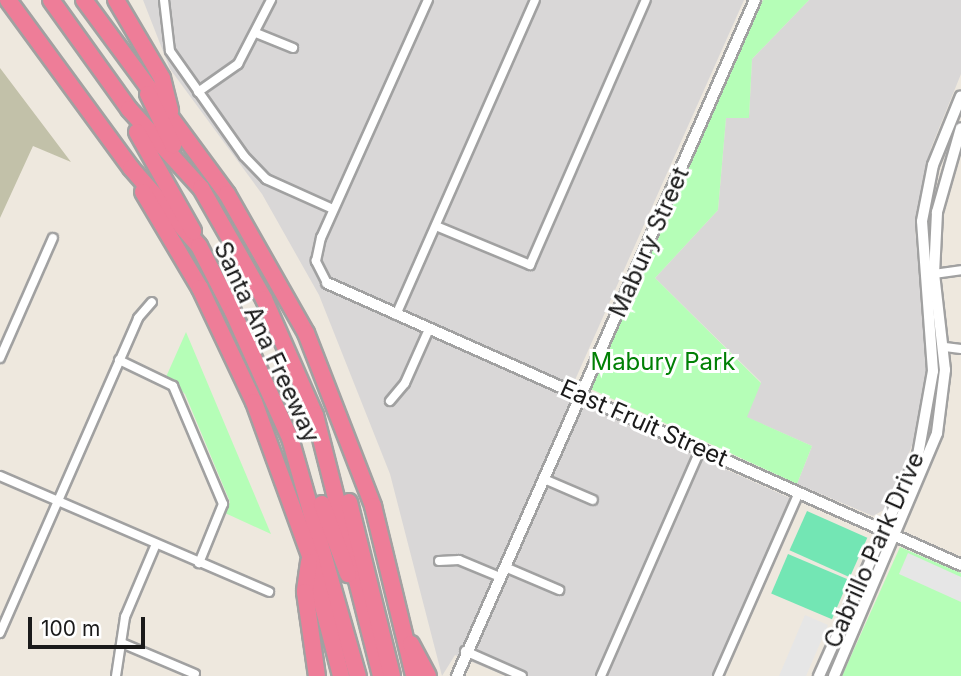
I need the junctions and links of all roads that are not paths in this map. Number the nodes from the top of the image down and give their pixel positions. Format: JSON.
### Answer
{"nodes":[{"id":1,"x":8,"y":0,"type":"edge"},
{"id":2,"x":41,"y":0,"type":"edge"},
{"id":3,"x":51,"y":0,"type":"edge"},
{"id":4,"x":84,"y":0,"type":"edge"},
{"id":5,"x":116,"y":0,"type":"edge"},
{"id":6,"x":271,"y":0,"type":"edge"},
{"id":7,"x":428,"y":0,"type":"edge"},
{"id":8,"x":535,"y":0,"type":"edge"},
{"id":9,"x":646,"y":0,"type":"edge"},
{"id":10,"x":755,"y":0,"type":"edge"},
{"id":11,"x":163,"y":4,"type":"edge"},
{"id":12,"x":256,"y":33,"type":"junction"},
{"id":13,"x":293,"y":48,"type":"dead end"},
{"id":14,"x":143,"y":80,"type":"junction"},
{"id":15,"x":198,"y":92,"type":"junction"},
{"id":16,"x":961,"y":96,"type":"edge"},
{"id":17,"x":171,"y":117,"type":"junction"},
{"id":18,"x":961,"y":128,"type":"edge"},
{"id":19,"x":131,"y":168,"type":"junction"},
{"id":20,"x":201,"y":188,"type":"junction"},
{"id":21,"x":333,"y":209,"type":"junction"},
{"id":22,"x":436,"y":226,"type":"junction"},
{"id":23,"x":53,"y":238,"type":"dead end"},
{"id":24,"x":199,"y":246,"type":"junction"},
{"id":25,"x":961,"y":270,"type":"edge"},
{"id":26,"x":934,"y":274,"type":"junction"},
{"id":27,"x":327,"y":283,"type":"joint"},
{"id":28,"x":152,"y":302,"type":"dead end"},
{"id":29,"x":396,"y":315,"type":"junction"},
{"id":30,"x":429,"y":329,"type":"junction"},
{"id":31,"x":945,"y":347,"type":"junction"},
{"id":32,"x":961,"y":349,"type":"edge"},
{"id":33,"x":0,"y":359,"type":"edge"},
{"id":34,"x":119,"y":360,"type":"junction"},
{"id":35,"x":582,"y":395,"type":"junction"},
{"id":36,"x":390,"y":401,"type":"dead end"},
{"id":37,"x":315,"y":415,"type":"junction"},
{"id":38,"x":290,"y":438,"type":"junction"},
{"id":39,"x":701,"y":448,"type":"junction"},
{"id":40,"x":0,"y":475,"type":"edge"},
{"id":41,"x":544,"y":479,"type":"junction"},
{"id":42,"x":799,"y":492,"type":"junction"},
{"id":43,"x":593,"y":500,"type":"dead end"},
{"id":44,"x":57,"y":501,"type":"junction"},
{"id":45,"x":884,"y":530,"type":"junction"},
{"id":46,"x":895,"y":535,"type":"junction"},
{"id":47,"x":156,"y":544,"type":"junction"},
{"id":48,"x":310,"y":556,"type":"junction"},
{"id":49,"x":439,"y":561,"type":"dead end"},
{"id":50,"x":199,"y":563,"type":"junction"},
{"id":51,"x":961,"y":565,"type":"edge"},
{"id":52,"x":503,"y":572,"type":"junction"},
{"id":53,"x":559,"y":590,"type":"dead end"},
{"id":54,"x":268,"y":592,"type":"dead end"},
{"id":55,"x":366,"y":621,"type":"junction"},
{"id":56,"x":0,"y":633,"type":"edge"},
{"id":57,"x":407,"y":639,"type":"junction"},
{"id":58,"x":124,"y":644,"type":"junction"},
{"id":59,"x":465,"y":651,"type":"junction"},
{"id":60,"x":195,"y":674,"type":"dead end"},
{"id":61,"x":822,"y":675,"type":"edge"},
{"id":62,"x":116,"y":676,"type":"edge"},
{"id":63,"x":317,"y":676,"type":"edge"},
{"id":64,"x":341,"y":676,"type":"edge"},
{"id":65,"x":358,"y":676,"type":"edge"},
{"id":66,"x":374,"y":676,"type":"edge"},
{"id":67,"x":381,"y":676,"type":"edge"},
{"id":68,"x":392,"y":676,"type":"edge"},
{"id":69,"x":414,"y":676,"type":"edge"},
{"id":70,"x":428,"y":676,"type":"edge"},
{"id":71,"x":457,"y":676,"type":"edge"},
{"id":72,"x":522,"y":676,"type":"edge"},
{"id":73,"x":601,"y":676,"type":"edge"},
{"id":74,"x":718,"y":676,"type":"edge"},
{"id":75,"x":834,"y":676,"type":"edge"}],
"edges":[{"from":1,"to":19,"type":"highway","name":"Santa Ana Freeway"},
{"from":2,"to":24,"type":"highway"},
{"from":3,"to":20,"type":"highway"},
{"from":4,"to":14,"type":"highway","name":"Santa Ana Freeway"},
{"from":5,"to":17,"type":"highway"},
{"from":6,"to":12,"type":"street"},
{"from":7,"to":21,"type":"street"},
{"from":8,"to":22,"type":"street"},
{"from":9,"to":22,"type":"street"},
{"from":10,"to":35,"type":"street","name":"Mabury Street"},
{"from":11,"to":15,"type":"street"},
{"from":12,"to":13,"type":"street"},
{"from":12,"to":15,"type":"street"},
{"from":14,"to":17,"type":"highway","name":"Santa Ana Freeway"},
{"from":14,"to":20,"type":"highway","name":"Santa Ana Freeway"},
{"from":15,"to":21,"type":"street"},
{"from":16,"to":45,"type":"street","name":"Cabrillo Park Drive"},
{"from":17,"to":57,"type":"highway","name":"Santa Ana Freeway"},
{"from":18,"to":26,"type":"street","name":"Cabrillo Park Drive"},
{"from":19,"to":24,"type":"highway","name":"Santa Ana Freeway"},
{"from":19,"to":48,"type":"highway","name":"Santa Ana Freeway"},
{"from":20,"to":37,"type":"highway"},
{"from":21,"to":27,"type":"street"},
{"from":22,"to":29,"type":"street"},
{"from":23,"to":33,"type":"street"},
{"from":24,"to":38,"type":"highway","name":"Santa Ana Freeway"},
{"from":25,"to":26,"type":"street"},
{"from":26,"to":31,"type":"street","name":"Cabrillo Park Drive"},
{"from":27,"to":29,"type":"street","name":"East Fruit Street"},
{"from":28,"to":34,"type":"street"},
{"from":29,"to":30,"type":"street","name":"East Fruit Street"},
{"from":30,"to":35,"type":"street","name":"East Fruit Street"},
{"from":30,"to":36,"type":"street"},
{"from":31,"to":32,"type":"street"},
{"from":31,"to":46,"type":"street","name":"Cabrillo Park Drive"},
{"from":34,"to":44,"type":"street"},
{"from":34,"to":50,"type":"street"},
{"from":35,"to":39,"type":"street","name":"East Fruit Street"},
{"from":35,"to":41,"type":"street","name":"Mabury Street"},
{"from":37,"to":55,"type":"highway"},
{"from":37,"to":68,"type":"highway","name":"Santa Ana Freeway"},
{"from":38,"to":55,"type":"highway"},
{"from":38,"to":65,"type":"highway","name":"Santa Ana Freeway"},
{"from":39,"to":42,"type":"street","name":"East Fruit Street"},
{"from":39,"to":73,"type":"street"},
{"from":40,"to":44,"type":"street"},
{"from":41,"to":43,"type":"street"},
{"from":41,"to":52,"type":"street","name":"Mabury Street"},
{"from":42,"to":45,"type":"street","name":"East Fruit Street"},
{"from":42,"to":74,"type":"street"},
{"from":44,"to":47,"type":"street"},
{"from":44,"to":56,"type":"street"},
{"from":45,"to":46,"type":"street","name":"East Fruit Street"},
{"from":45,"to":61,"type":"street","name":"Cabrillo Park Drive"},
{"from":46,"to":51,"type":"street","name":"East Fruit Street"},
{"from":46,"to":75,"type":"street","name":"Cabrillo Park Drive"},
{"from":47,"to":50,"type":"street"},
{"from":47,"to":58,"type":"street"},
{"from":48,"to":63,"type":"highway"},
{"from":48,"to":64,"type":"highway","name":"Santa Ana Freeway"},
{"from":49,"to":52,"type":"street"},
{"from":50,"to":54,"type":"street"},
{"from":52,"to":53,"type":"street"},
{"from":52,"to":59,"type":"street","name":"Mabury Street"},
{"from":55,"to":66,"type":"highway"},
{"from":55,"to":67,"type":"highway"},
{"from":57,"to":69,"type":"highway","name":"Santa Ana Freeway"},
{"from":57,"to":70,"type":"highway"},
{"from":58,"to":60,"type":"street"},
{"from":58,"to":62,"type":"street"},
{"from":59,"to":71,"type":"street","name":"Mabury Street"},
{"from":59,"to":72,"type":"street"}]}
